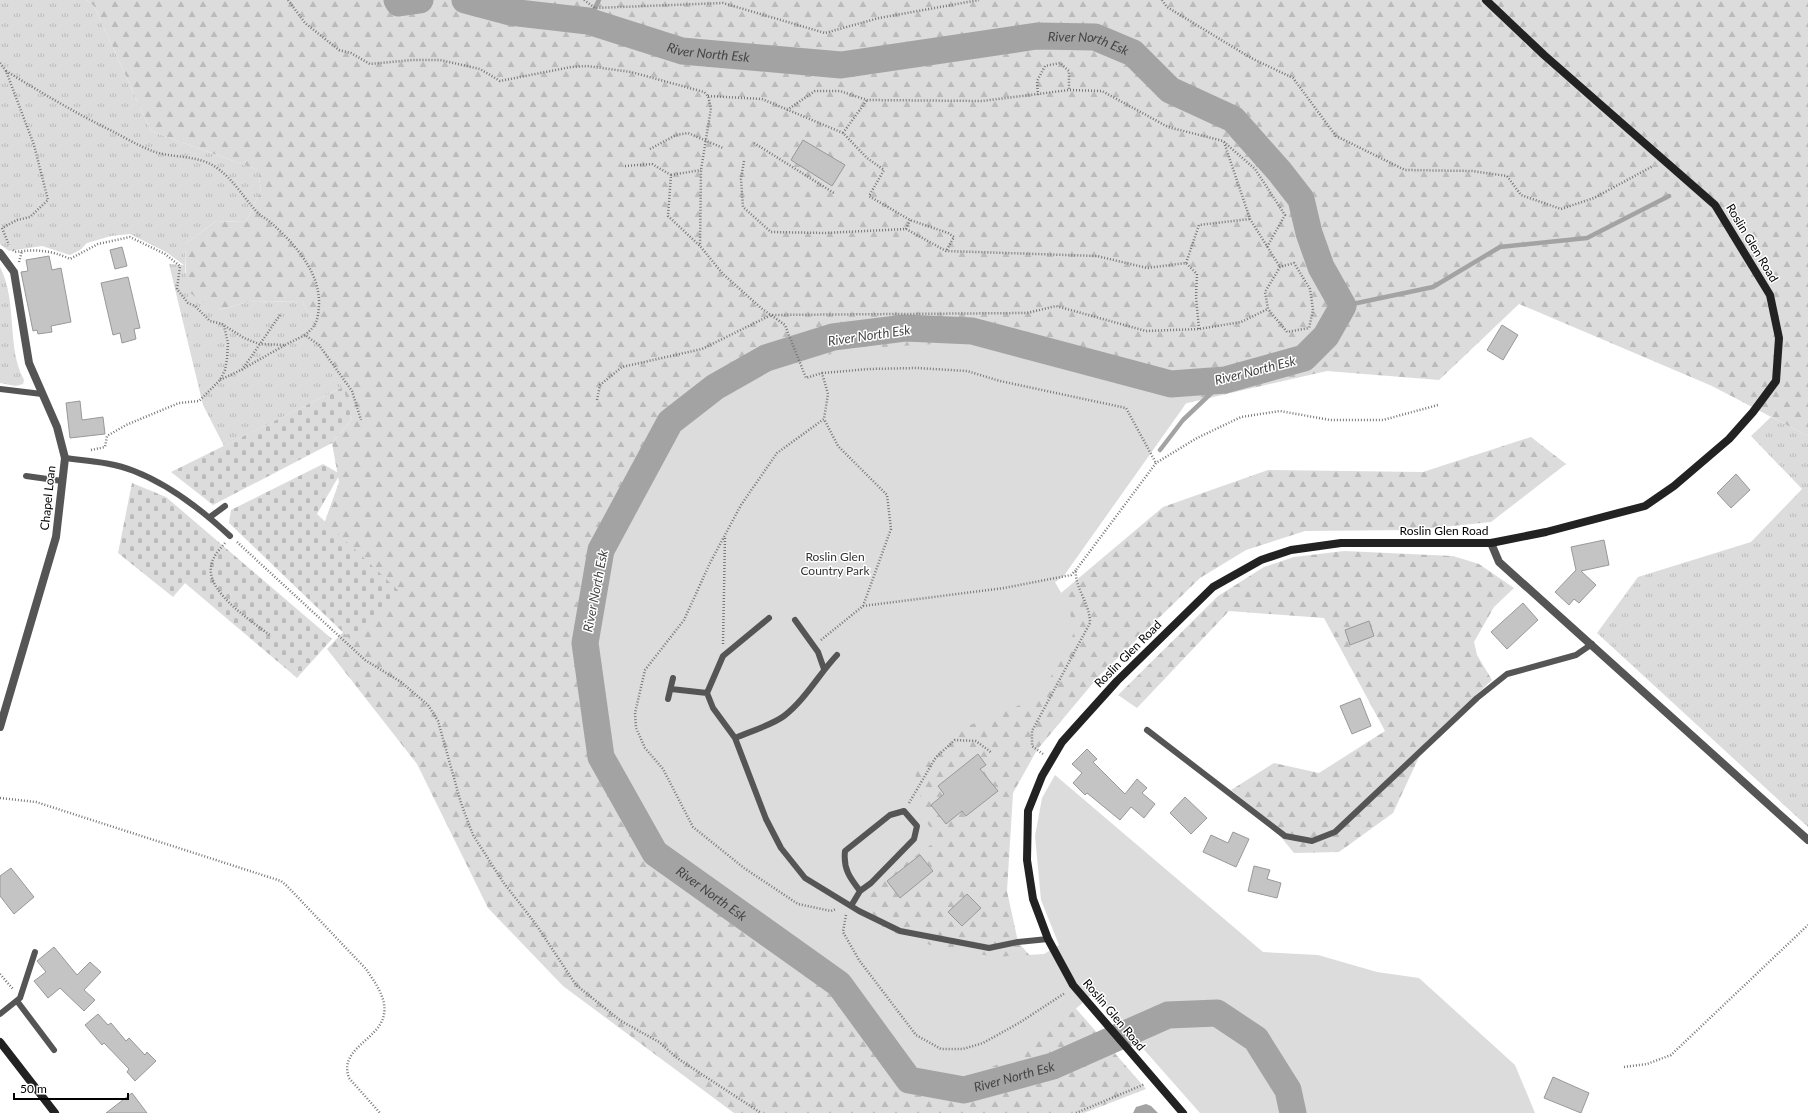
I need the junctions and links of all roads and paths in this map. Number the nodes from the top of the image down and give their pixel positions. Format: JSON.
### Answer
{"nodes":[{"id":1,"x":288,"y":0,"type":"edge"},
{"id":2,"x":584,"y":0,"type":"edge"},
{"id":3,"x":979,"y":0,"type":"edge"},
{"id":4,"x":1162,"y":0,"type":"edge"},
{"id":5,"x":1486,"y":0,"type":"edge"},
{"id":6,"x":723,"y":2,"type":"edge"},
{"id":7,"x":0,"y":63,"type":"edge"},
{"id":8,"x":6,"y":71,"type":"junction"},
{"id":9,"x":1069,"y":90,"type":"junction"},
{"id":10,"x":1038,"y":95,"type":"junction"},
{"id":11,"x":708,"y":96,"type":"junction"},
{"id":12,"x":867,"y":100,"type":"junction"},
{"id":13,"x":787,"y":110,"type":"junction"},
{"id":14,"x":843,"y":133,"type":"junction"},
{"id":15,"x":1223,"y":141,"type":"junction"},
{"id":16,"x":754,"y":143,"type":"dead end"},
{"id":17,"x":723,"y":148,"type":"dead end"},
{"id":18,"x":650,"y":149,"type":"dead end"},
{"id":19,"x":744,"y":160,"type":"dead end"},
{"id":20,"x":1663,"y":160,"type":"junction"},
{"id":21,"x":625,"y":166,"type":"dead end"},
{"id":22,"x":701,"y":170,"type":"junction"},
{"id":23,"x":671,"y":175,"type":"junction"},
{"id":24,"x":834,"y":193,"type":"dead end"},
{"id":25,"x":1250,"y":219,"type":"junction"},
{"id":26,"x":910,"y":220,"type":"junction"},
{"id":27,"x":906,"y":229,"type":"junction"},
{"id":28,"x":700,"y":246,"type":"junction"},
{"id":29,"x":1267,"y":247,"type":"junction"},
{"id":30,"x":946,"y":251,"type":"junction"},
{"id":31,"x":0,"y":253,"type":"edge"},
{"id":32,"x":1186,"y":263,"type":"junction"},
{"id":33,"x":1280,"y":267,"type":"junction"},
{"id":34,"x":1268,"y":310,"type":"junction"},
{"id":35,"x":280,"y":315,"type":"dead end"},
{"id":36,"x":771,"y":315,"type":"junction"},
{"id":37,"x":222,"y":324,"type":"junction"},
{"id":38,"x":1199,"y":329,"type":"junction"},
{"id":39,"x":305,"y":335,"type":"junction"},
{"id":40,"x":259,"y":344,"type":"junction"},
{"id":41,"x":285,"y":345,"type":"junction"},
{"id":42,"x":241,"y":370,"type":"junction"},
{"id":43,"x":822,"y":373,"type":"junction"},
{"id":44,"x":220,"y":380,"type":"junction"},
{"id":45,"x":0,"y":389,"type":"edge"},
{"id":46,"x":42,"y":394,"type":"junction"},
{"id":47,"x":597,"y":400,"type":"dead end"},
{"id":48,"x":1438,"y":405,"type":"dead end"},
{"id":49,"x":824,"y":419,"type":"junction"},
{"id":50,"x":361,"y":420,"type":"dead end"},
{"id":51,"x":84,"y":451,"type":"dead end"},
{"id":52,"x":65,"y":458,"type":"junction"},
{"id":53,"x":1156,"y":463,"type":"junction"},
{"id":54,"x":26,"y":476,"type":"dead end"},
{"id":55,"x":62,"y":481,"type":"junction"},
{"id":56,"x":225,"y":506,"type":"dead end"},
{"id":57,"x":210,"y":517,"type":"junction"},
{"id":58,"x":230,"y":536,"type":"junction"},
{"id":59,"x":725,"y":536,"type":"junction"},
{"id":60,"x":1491,"y":543,"type":"junction"},
{"id":61,"x":1076,"y":570,"type":"junction"},
{"id":62,"x":863,"y":606,"type":"junction"},
{"id":63,"x":769,"y":618,"type":"dead end"},
{"id":64,"x":795,"y":620,"type":"dead end"},
{"id":65,"x":271,"y":636,"type":"dead end"},
{"id":66,"x":1592,"y":644,"type":"junction"},
{"id":67,"x":813,"y":646,"type":"junction"},
{"id":68,"x":837,"y":654,"type":"dead end"},
{"id":69,"x":723,"y":656,"type":"junction"},
{"id":70,"x":824,"y":669,"type":"junction"},
{"id":71,"x":673,"y":678,"type":"dead end"},
{"id":72,"x":671,"y":689,"type":"junction"},
{"id":73,"x":707,"y":693,"type":"junction"},
{"id":74,"x":668,"y":699,"type":"dead end"},
{"id":75,"x":0,"y":727,"type":"edge"},
{"id":76,"x":1147,"y":730,"type":"dead end"},
{"id":77,"x":735,"y":738,"type":"junction"},
{"id":78,"x":992,"y":753,"type":"dead end"},
{"id":79,"x":1052,"y":759,"type":"junction"},
{"id":80,"x":0,"y":798,"type":"edge"},
{"id":81,"x":904,"y":811,"type":"junction"},
{"id":82,"x":1808,"y":840,"type":"edge"},
{"id":83,"x":860,"y":891,"type":"junction"},
{"id":84,"x":850,"y":905,"type":"junction"},
{"id":85,"x":1808,"y":925,"type":"edge"},
{"id":86,"x":1048,"y":939,"type":"junction"},
{"id":87,"x":35,"y":952,"type":"dead end"},
{"id":88,"x":0,"y":974,"type":"edge"},
{"id":89,"x":1063,"y":994,"type":"dead end"},
{"id":90,"x":19,"y":999,"type":"junction"},
{"id":91,"x":0,"y":1014,"type":"edge"},
{"id":92,"x":0,"y":1042,"type":"edge"},
{"id":93,"x":54,"y":1050,"type":"dead end"},
{"id":94,"x":1624,"y":1067,"type":"dead end"},
{"id":95,"x":1152,"y":1078,"type":"junction"},
{"id":96,"x":55,"y":1113,"type":"edge"},
{"id":97,"x":380,"y":1113,"type":"edge"},
{"id":98,"x":761,"y":1113,"type":"edge"},
{"id":99,"x":1076,"y":1113,"type":"edge"},
{"id":100,"x":1183,"y":1113,"type":"edge"}],
"edges":[{"from":1,"to":11,"type":"path"},
{"from":2,"to":6,"type":"path"},
{"from":3,"to":6,"type":"path"},
{"from":4,"to":20,"type":"path"},
{"from":5,"to":20,"type":"main road","name":"Roslin Glen Road"},
{"from":7,"to":8,"type":"path"},
{"from":8,"to":37,"type":"path"},
{"from":8,"to":39,"type":"path"},
{"from":9,"to":10,"type":"path"},
{"from":9,"to":10,"type":"path"},
{"from":9,"to":15,"type":"path"},
{"from":10,"to":12,"type":"path"},
{"from":11,"to":13,"type":"path"},
{"from":11,"to":22,"type":"path"},
{"from":12,"to":13,"type":"path"},
{"from":12,"to":14,"type":"path"},
{"from":13,"to":14,"type":"path"},
{"from":14,"to":26,"type":"path"},
{"from":15,"to":25,"type":"path"},
{"from":15,"to":29,"type":"path"},
{"from":16,"to":24,"type":"path"},
{"from":17,"to":18,"type":"path","bridge":true},
{"from":19,"to":27,"type":"path"},
{"from":20,"to":60,"type":"main road","name":"Roslin Glen Road"},
{"from":21,"to":23,"type":"path"},
{"from":22,"to":23,"type":"path"},
{"from":22,"to":28,"type":"path"},
{"from":23,"to":28,"type":"path"},
{"from":25,"to":29,"type":"path"},
{"from":25,"to":32,"type":"path"},
{"from":26,"to":27,"type":"path"},
{"from":26,"to":30,"type":"path"},
{"from":27,"to":30,"type":"path"},
{"from":28,"to":36,"type":"path"},
{"from":29,"to":33,"type":"path"},
{"from":30,"to":32,"type":"path"},
{"from":31,"to":46,"type":"street","name":"Chapel Loan"},
{"from":32,"to":38,"type":"path"},
{"from":33,"to":34,"type":"path"},
{"from":33,"to":34,"type":"path"},
{"from":34,"to":38,"type":"path"},
{"from":35,"to":40,"type":"path"},
{"from":36,"to":38,"type":"path"},
{"from":36,"to":43,"type":"path"},
{"from":36,"to":47,"type":"path"},
{"from":37,"to":40,"type":"path"},
{"from":37,"to":44,"type":"path"},
{"from":39,"to":41,"type":"path"},
{"from":39,"to":50,"type":"path"},
{"from":40,"to":41,"type":"path"},
{"from":40,"to":42,"type":"path"},
{"from":41,"to":42,"type":"path"},
{"from":42,"to":44,"type":"path"},
{"from":43,"to":49,"type":"path"},
{"from":43,"to":53,"type":"path"},
{"from":44,"to":51,"type":"path"},
{"from":45,"to":46,"type":"lane"},
{"from":46,"to":52,"type":"street","name":"Chapel Loan"},
{"from":48,"to":53,"type":"path"},
{"from":49,"to":59,"type":"path"},
{"from":49,"to":62,"type":"path"},
{"from":52,"to":55,"type":"street","name":"Chapel Loan"},
{"from":52,"to":57,"type":"lane"},
{"from":53,"to":61,"type":"path"},
{"from":54,"to":55,"type":"lane"},
{"from":55,"to":75,"type":"street","name":"Chapel Loan"},
{"from":56,"to":57,"type":"lane"},
{"from":57,"to":58,"type":"lane"},
{"from":58,"to":65,"type":"path"},
{"from":58,"to":98,"type":"path"},
{"from":59,"to":69,"type":"path"},
{"from":59,"to":84,"type":"path"},
{"from":60,"to":66,"type":"street"},
{"from":60,"to":79,"type":"main road","name":"Roslin Glen Road"},
{"from":61,"to":62,"type":"path"},
{"from":61,"to":79,"type":"path"},
{"from":62,"to":67,"type":"path"},
{"from":63,"to":69,"type":"lane"},
{"from":64,"to":67,"type":"lane"},
{"from":66,"to":76,"type":"lane"},
{"from":66,"to":82,"type":"street"},
{"from":67,"to":70,"type":"lane"},
{"from":68,"to":70,"type":"lane"},
{"from":69,"to":73,"type":"lane"},
{"from":70,"to":77,"type":"lane"},
{"from":71,"to":72,"type":"lane"},
{"from":72,"to":73,"type":"lane"},
{"from":72,"to":74,"type":"lane"},
{"from":73,"to":77,"type":"lane"},
{"from":77,"to":84,"type":"lane"},
{"from":78,"to":81,"type":"path"},
{"from":79,"to":86,"type":"main road","name":"Roslin Glen Road"},
{"from":80,"to":97,"type":"path"},
{"from":81,"to":83,"type":"lane"},
{"from":81,"to":83,"type":"lane"},
{"from":83,"to":84,"type":"lane"},
{"from":84,"to":86,"type":"lane"},
{"from":84,"to":89,"type":"path"},
{"from":85,"to":94,"type":"path"},
{"from":86,"to":95,"type":"main road","name":"Roslin Glen Road"},
{"from":87,"to":90,"type":"lane"},
{"from":88,"to":90,"type":"path"},
{"from":90,"to":91,"type":"lane"},
{"from":90,"to":93,"type":"lane"},
{"from":92,"to":96,"type":"main road"},
{"from":95,"to":99,"type":"path"},
{"from":95,"to":100,"type":"main road","name":"Roslin Glen Road"}]}
